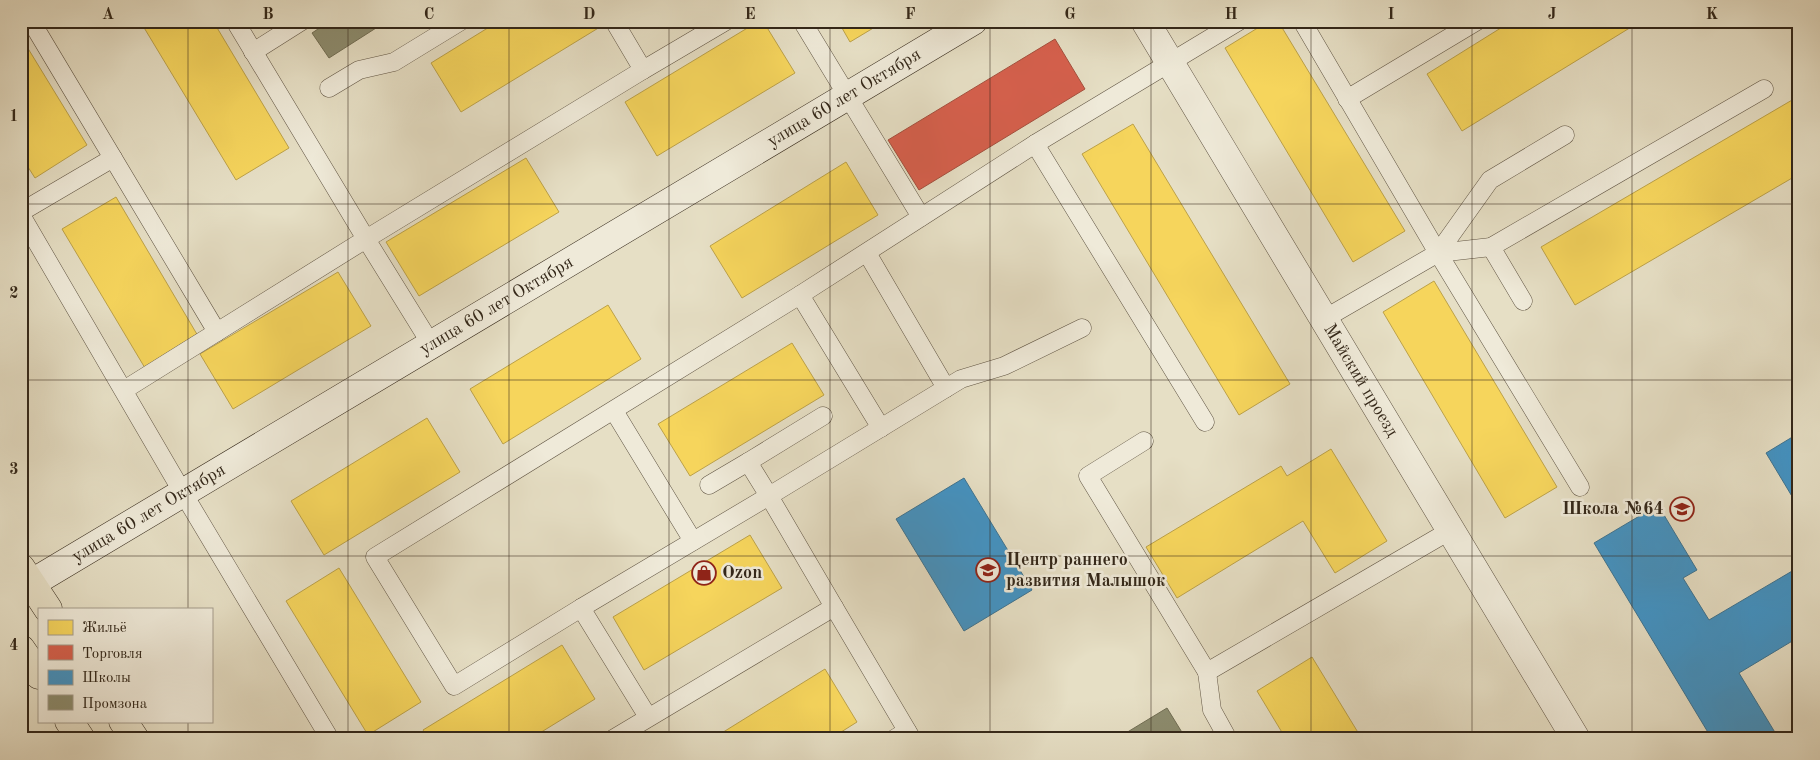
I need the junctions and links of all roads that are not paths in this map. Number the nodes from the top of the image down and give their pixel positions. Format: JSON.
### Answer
{"nodes":[{"id":1,"x":31,"y":21,"type":"edge"},
{"id":2,"x":235,"y":21,"type":"edge"},
{"id":3,"x":302,"y":21,"type":"edge"},
{"id":4,"x":461,"y":21,"type":"edge"},
{"id":5,"x":614,"y":21,"type":"edge"},
{"id":6,"x":726,"y":21,"type":"edge"},
{"id":7,"x":802,"y":21,"type":"edge"},
{"id":8,"x":973,"y":21,"type":"edge"},
{"id":9,"x":1145,"y":21,"type":"edge"},
{"id":10,"x":1239,"y":21,"type":"edge"},
{"id":11,"x":1302,"y":21,"type":"edge"},
{"id":12,"x":1476,"y":21,"type":"edge"},
{"id":13,"x":253,"y":52,"type":"junction"},
{"id":14,"x":1170,"y":63,"type":"junction"},
{"id":15,"x":643,"y":70,"type":"junction"},
{"id":16,"x":329,"y":88,"type":"dead end"},
{"id":17,"x":1764,"y":89,"type":"dead end"},
{"id":18,"x":846,"y":97,"type":"junction"},
{"id":19,"x":1347,"y":99,"type":"junction"},
{"id":20,"x":1565,"y":135,"type":"dead end"},
{"id":21,"x":1035,"y":144,"type":"junction"},
{"id":22,"x":113,"y":158,"type":"junction"},
{"id":23,"x":21,"y":214,"type":"edge"},
{"id":24,"x":921,"y":217,"type":"junction"},
{"id":25,"x":366,"y":239,"type":"junction"},
{"id":26,"x":1491,"y":248,"type":"junction"},
{"id":27,"x":867,"y":253,"type":"junction"},
{"id":28,"x":1438,"y":253,"type":"junction"},
{"id":29,"x":800,"y":295,"type":"junction"},
{"id":30,"x":1523,"y":301,"type":"dead end"},
{"id":31,"x":1324,"y":320,"type":"junction"},
{"id":32,"x":1082,"y":328,"type":"dead end"},
{"id":33,"x":217,"y":332,"type":"junction"},
{"id":34,"x":431,"y":344,"type":"junction"},
{"id":35,"x":946,"y":388,"type":"junction"},
{"id":36,"x":124,"y":390,"type":"junction"},
{"id":37,"x":614,"y":411,"type":"junction"},
{"id":38,"x":823,"y":416,"type":"dead end"},
{"id":39,"x":1206,"y":422,"type":"dead end"},
{"id":40,"x":881,"y":428,"type":"junction"},
{"id":41,"x":1144,"y":441,"type":"dead end"},
{"id":42,"x":748,"y":462,"type":"junction"},
{"id":43,"x":709,"y":485,"type":"dead end"},
{"id":44,"x":1580,"y":487,"type":"dead end"},
{"id":45,"x":183,"y":493,"type":"junction"},
{"id":46,"x":769,"y":496,"type":"junction"},
{"id":47,"x":1450,"y":530,"type":"junction"},
{"id":48,"x":693,"y":541,"type":"junction"},
{"id":49,"x":25,"y":580,"type":"edge"},
{"id":50,"x":834,"y":607,"type":"junction"},
{"id":51,"x":47,"y":608,"type":"edge"},
{"id":52,"x":581,"y":608,"type":"junction"},
{"id":53,"x":21,"y":649,"type":"edge"},
{"id":54,"x":1207,"y":672,"type":"junction"},
{"id":55,"x":38,"y":674,"type":"edge"},
{"id":56,"x":648,"y":717,"type":"junction"},
{"id":57,"x":70,"y":722,"type":"edge"},
{"id":58,"x":124,"y":722,"type":"edge"},
{"id":59,"x":904,"y":736,"type":"edge"},
{"id":60,"x":81,"y":739,"type":"edge"},
{"id":61,"x":135,"y":739,"type":"edge"},
{"id":62,"x":330,"y":739,"type":"edge"},
{"id":63,"x":613,"y":739,"type":"edge"},
{"id":64,"x":1228,"y":739,"type":"edge"},
{"id":65,"x":1576,"y":739,"type":"edge"}],
"edges":[{"from":1,"to":22,"type":"lane"},
{"from":2,"to":13,"type":"lane"},
{"from":3,"to":13,"type":"lane"},
{"from":4,"to":16,"type":"lane"},
{"from":5,"to":15,"type":"lane"},
{"from":6,"to":15,"type":"lane"},
{"from":7,"to":18,"type":"lane"},
{"from":8,"to":18,"type":"main road","name":"улица 60 лет Октября"},
{"from":9,"to":14,"type":"main road","name":"Майский проезд"},
{"from":10,"to":14,"type":"lane"},
{"from":11,"to":19,"type":"lane"},
{"from":12,"to":19,"type":"lane"},
{"from":13,"to":25,"type":"lane"},
{"from":14,"to":21,"type":"lane"},
{"from":14,"to":31,"type":"main road","name":"Майский проезд"},
{"from":15,"to":25,"type":"lane"},
{"from":17,"to":26,"type":"lane"},
{"from":18,"to":24,"type":"lane"},
{"from":18,"to":34,"type":"main road","name":"улица 60 лет Октября"},
{"from":19,"to":28,"type":"lane"},
{"from":20,"to":28,"type":"lane"},
{"from":21,"to":24,"type":"lane"},
{"from":21,"to":39,"type":"lane"},
{"from":22,"to":23,"type":"lane"},
{"from":22,"to":33,"type":"lane"},
{"from":23,"to":36,"type":"lane"},
{"from":24,"to":27,"type":"lane"},
{"from":25,"to":33,"type":"lane"},
{"from":25,"to":34,"type":"lane"},
{"from":26,"to":28,"type":"lane"},
{"from":26,"to":30,"type":"lane"},
{"from":27,"to":29,"type":"lane"},
{"from":27,"to":35,"type":"lane"},
{"from":28,"to":31,"type":"lane"},
{"from":28,"to":44,"type":"lane"},
{"from":29,"to":37,"type":"lane"},
{"from":29,"to":40,"type":"lane"},
{"from":31,"to":47,"type":"main road","name":"Майский проезд"},
{"from":32,"to":35,"type":"lane"},
{"from":33,"to":36,"type":"lane"},
{"from":34,"to":45,"type":"main road","name":"улица 60 лет Октября"},
{"from":35,"to":40,"type":"lane"},
{"from":36,"to":45,"type":"lane"},
{"from":37,"to":48,"type":"lane"},
{"from":37,"to":52,"type":"lane"},
{"from":38,"to":42,"type":"lane"},
{"from":40,"to":46,"type":"lane"},
{"from":41,"to":54,"type":"lane"},
{"from":42,"to":43,"type":"lane"},
{"from":42,"to":46,"type":"lane"},
{"from":45,"to":49,"type":"main road","name":"улица 60 лет Октября"},
{"from":45,"to":62,"type":"lane"},
{"from":46,"to":48,"type":"lane"},
{"from":46,"to":50,"type":"lane"},
{"from":47,"to":54,"type":"lane"},
{"from":47,"to":65,"type":"main road","name":"Майский проезд"},
{"from":48,"to":52,"type":"lane"},
{"from":49,"to":51,"type":"main road"},
{"from":50,"to":56,"type":"lane"},
{"from":50,"to":59,"type":"lane"},
{"from":52,"to":56,"type":"lane"},
{"from":53,"to":55,"type":"main road"},
{"from":54,"to":64,"type":"lane"},
{"from":56,"to":63,"type":"lane"},
{"from":57,"to":60,"type":"main road"},
{"from":58,"to":61,"type":"main road"}]}
